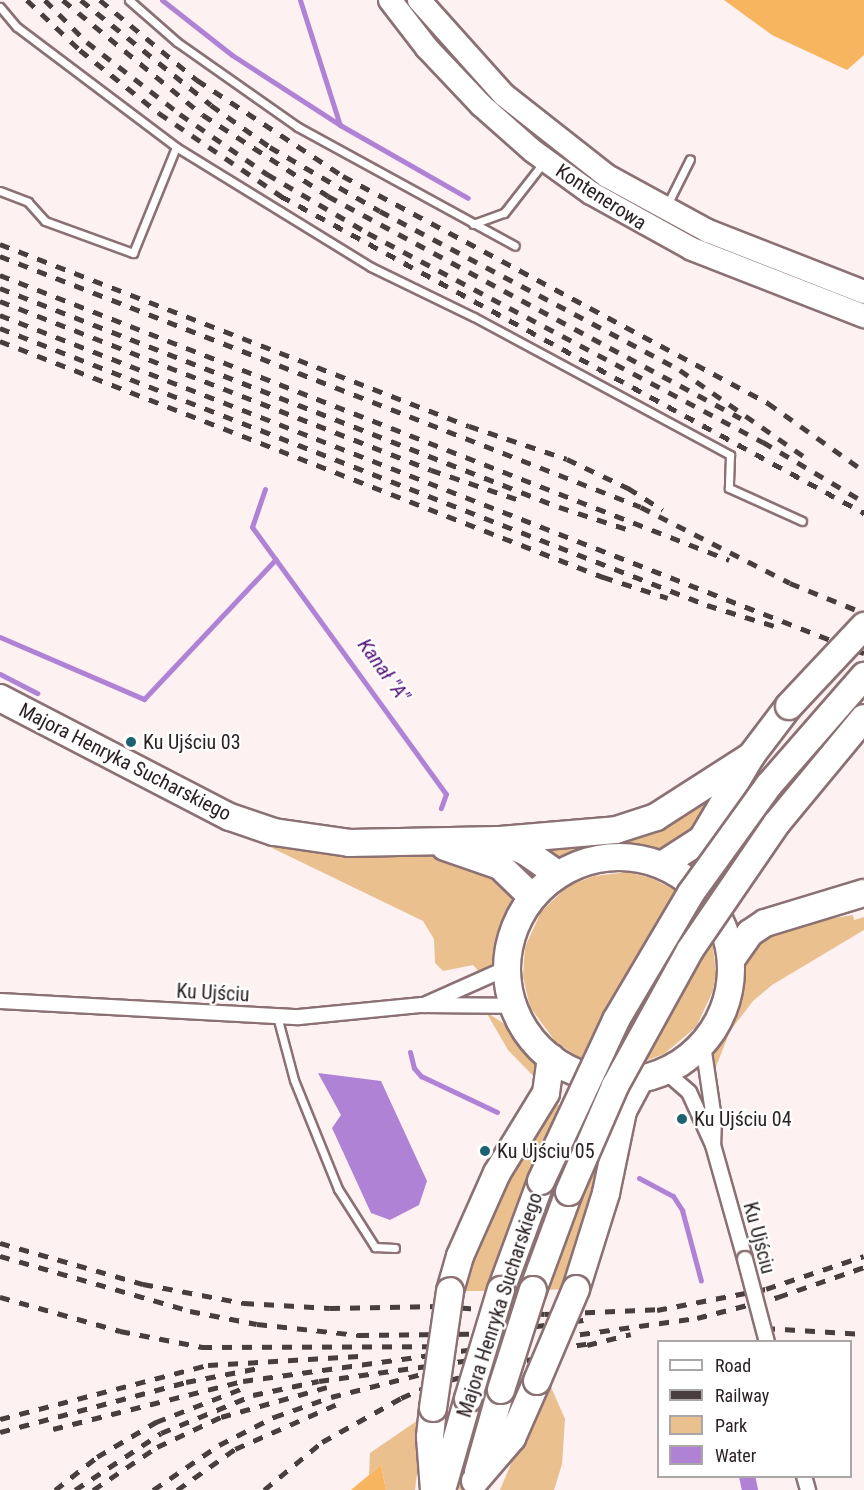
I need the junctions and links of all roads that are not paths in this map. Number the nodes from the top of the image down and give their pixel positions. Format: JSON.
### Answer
{"nodes":[{"id":1,"x":129,"y":0,"type":"edge"},
{"id":2,"x":390,"y":0,"type":"edge"},
{"id":3,"x":419,"y":0,"type":"edge"},
{"id":4,"x":0,"y":7,"type":"edge"},
{"id":5,"x":176,"y":147,"type":"junction"},
{"id":6,"x":690,"y":159,"type":"dead end"},
{"id":7,"x":545,"y":161,"type":"junction"},
{"id":8,"x":0,"y":191,"type":"edge"},
{"id":9,"x":664,"y":210,"type":"junction"},
{"id":10,"x":473,"y":224,"type":"junction"},
{"id":11,"x":654,"y":230,"type":"junction"},
{"id":12,"x":515,"y":246,"type":"dead end"},
{"id":13,"x":864,"y":292,"type":"edge"},
{"id":14,"x":864,"y":316,"type":"edge"},
{"id":15,"x":802,"y":521,"type":"dead end"},
{"id":16,"x":864,"y":626,"type":"edge"},
{"id":17,"x":864,"y":676,"type":"edge"},
{"id":18,"x":0,"y":698,"type":"edge"},
{"id":19,"x":864,"y":718,"type":"edge"},
{"id":20,"x":751,"y":756,"type":"junction"},
{"id":21,"x":500,"y":840,"type":"junction"},
{"id":22,"x":430,"y":844,"type":"junction"},
{"id":23,"x":662,"y":865,"type":"junction"},
{"id":24,"x":558,"y":874,"type":"junction"},
{"id":25,"x":864,"y":893,"type":"edge"},
{"id":26,"x":532,"y":897,"type":"junction"},
{"id":27,"x":730,"y":960,"type":"junction"},
{"id":28,"x":507,"y":968,"type":"junction"},
{"id":29,"x":0,"y":1001,"type":"edge"},
{"id":30,"x":422,"y":1005,"type":"junction"},
{"id":31,"x":513,"y":1006,"type":"junction"},
{"id":32,"x":277,"y":1016,"type":"junction"},
{"id":33,"x":703,"y":1045,"type":"junction"},
{"id":34,"x":551,"y":1057,"type":"junction"},
{"id":35,"x":666,"y":1072,"type":"junction"},
{"id":36,"x":640,"y":1079,"type":"junction"},
{"id":37,"x":713,"y":1145,"type":"junction"},
{"id":38,"x":395,"y":1248,"type":"dead end"},
{"id":39,"x":767,"y":1340,"type":"edge"},
{"id":40,"x":474,"y":1486,"type":"edge"},
{"id":41,"x":434,"y":1490,"type":"edge"},
{"id":42,"x":442,"y":1490,"type":"edge"}],
"edges":[{"from":1,"to":10,"type":"lane"},
{"from":2,"to":7,"type":"main road","name":"Kontenerowa"},
{"from":3,"to":9,"type":"main road","name":"Kontenerowa"},
{"from":4,"to":5,"type":"lane"},
{"from":5,"to":8,"type":"lane"},
{"from":5,"to":15,"type":"lane"},
{"from":6,"to":9,"type":"lane"},
{"from":7,"to":10,"type":"lane"},
{"from":7,"to":11,"type":"main road","name":"Kontenerowa"},
{"from":9,"to":11,"type":"lane"},
{"from":9,"to":13,"type":"main road","name":"Kontenerowa"},
{"from":10,"to":12,"type":"lane"},
{"from":11,"to":14,"type":"main road","name":"Kontenerowa"},
{"from":16,"to":20,"type":"highway","bridge":true},
{"from":17,"to":42,"type":"highway","name":"Majora Henryka Sucharskiego","bridge":true},
{"from":18,"to":22,"type":"highway","name":"Majora Henryka Sucharskiego"},
{"from":19,"to":40,"type":"highway","name":"Majora Henryka Sucharskiego","bridge":true},
{"from":20,"to":21,"type":"highway"},
{"from":20,"to":23,"type":"highway"},
{"from":21,"to":22,"type":"highway","name":"Majora Henryka Sucharskiego"},
{"from":21,"to":24,"type":"highway","name":"Majora Henryka Sucharskiego"},
{"from":22,"to":26,"type":"highway","name":"Majora Henryka Sucharskiego"},
{"from":23,"to":24,"type":"highway"},
{"from":23,"to":27,"type":"highway"},
{"from":24,"to":26,"type":"highway"},
{"from":25,"to":27,"type":"highway"},
{"from":26,"to":28,"type":"highway"},
{"from":27,"to":33,"type":"highway"},
{"from":28,"to":30,"type":"street","name":"Ku Ujściu"},
{"from":28,"to":31,"type":"highway"},
{"from":29,"to":32,"type":"street","name":"Ku Ujściu"},
{"from":30,"to":31,"type":"street","name":"Ku Ujściu"},
{"from":30,"to":32,"type":"street","name":"Ku Ujściu"},
{"from":31,"to":34,"type":"highway"},
{"from":32,"to":38,"type":"lane"},
{"from":33,"to":35,"type":"highway"},
{"from":33,"to":37,"type":"street","name":"Ku Ujściu"},
{"from":34,"to":36,"type":"highway"},
{"from":34,"to":41,"type":"highway","bridge":true},
{"from":35,"to":36,"type":"highway"},
{"from":35,"to":37,"type":"street","name":"Ku Ujściu"},
{"from":36,"to":40,"type":"highway","bridge":true},
{"from":37,"to":39,"type":"street","name":"Ku Ujściu","bridge":true}]}
